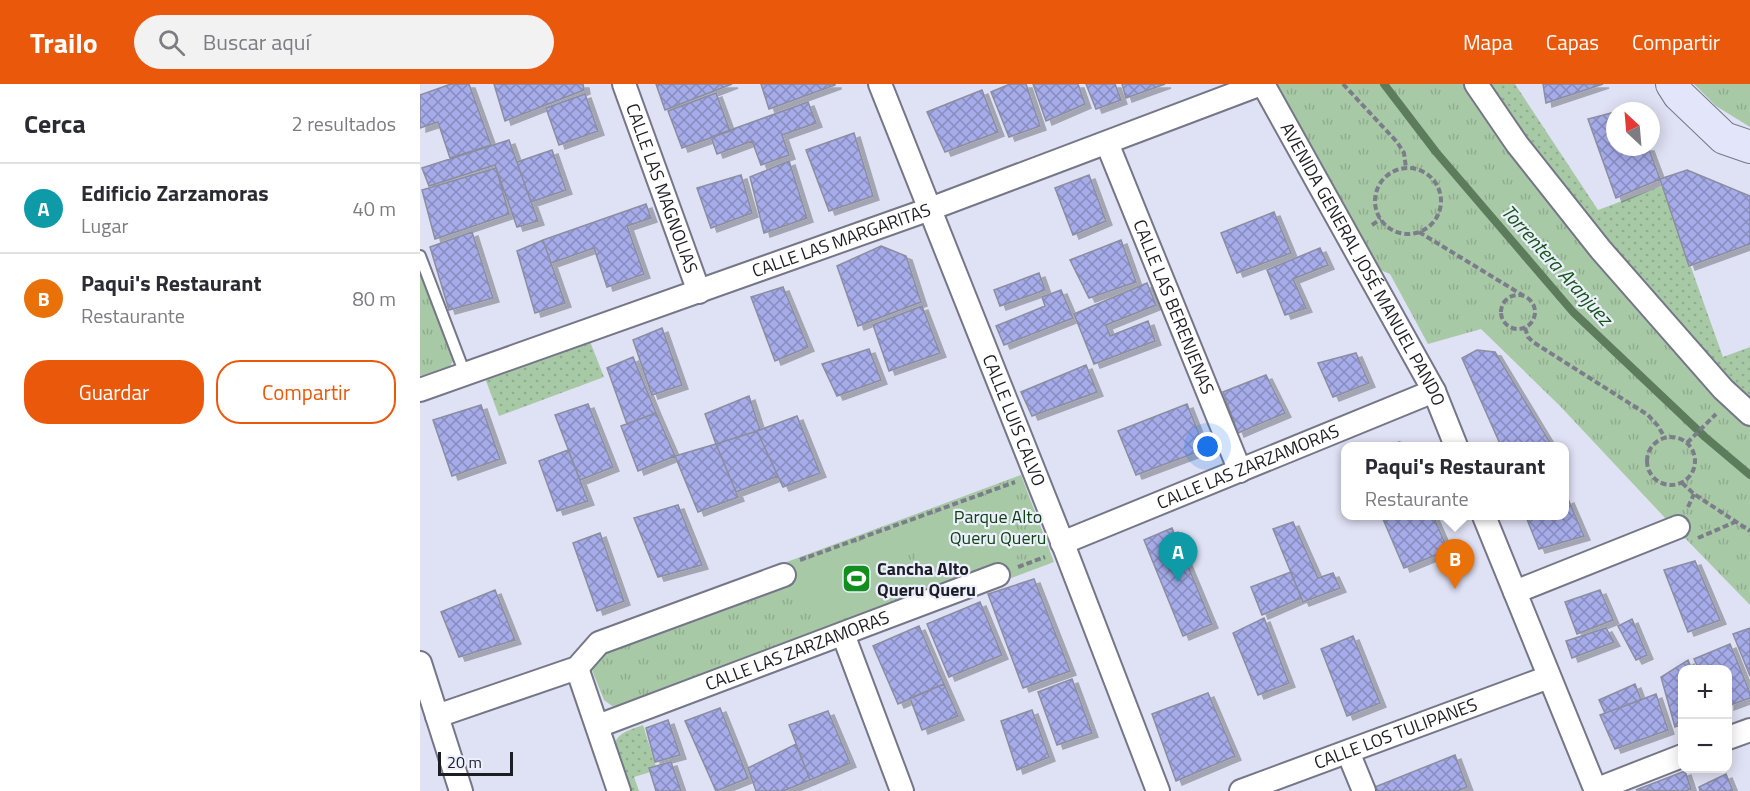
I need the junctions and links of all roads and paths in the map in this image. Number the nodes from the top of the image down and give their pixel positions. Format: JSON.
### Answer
{"nodes":[{"id":1,"x":624,"y":84,"type":"edge"},
{"id":2,"x":880,"y":84,"type":"edge"},
{"id":3,"x":1262,"y":84,"type":"edge"},
{"id":4,"x":1343,"y":84,"type":"edge"},
{"id":5,"x":1476,"y":84,"type":"edge"},
{"id":6,"x":1672,"y":84,"type":"edge"},
{"id":7,"x":1107,"y":143,"type":"junction"},
{"id":8,"x":1750,"y":147,"type":"edge"},
{"id":9,"x":1406,"y":168,"type":"junction"},
{"id":10,"x":930,"y":209,"type":"junction"},
{"id":11,"x":1381,"y":219,"type":"junction"},
{"id":12,"x":1372,"y":225,"type":"dead end"},
{"id":13,"x":1418,"y":232,"type":"junction"},
{"id":14,"x":420,"y":256,"type":"edge"},
{"id":15,"x":699,"y":292,"type":"junction"},
{"id":16,"x":1524,"y":296,"type":"junction"},
{"id":17,"x":1525,"y":328,"type":"junction"},
{"id":18,"x":465,"y":374,"type":"junction"},
{"id":19,"x":420,"y":390,"type":"edge"},
{"id":20,"x":1434,"y":391,"type":"junction"},
{"id":21,"x":1750,"y":414,"type":"edge"},
{"id":22,"x":1704,"y":427,"type":"dead end"},
{"id":23,"x":1665,"y":438,"type":"junction"},
{"id":24,"x":1454,"y":442,"type":"edge"},
{"id":25,"x":1687,"y":443,"type":"junction"},
{"id":26,"x":1240,"y":471,"type":"junction"},
{"id":27,"x":1682,"y":483,"type":"junction"},
{"id":28,"x":1004,"y":486,"type":"dead end"},
{"id":29,"x":1486,"y":520,"type":"edge"},
{"id":30,"x":1736,"y":521,"type":"junction"},
{"id":31,"x":1750,"y":531,"type":"edge"},
{"id":32,"x":1685,"y":534,"type":"joint"},
{"id":33,"x":1062,"y":543,"type":"junction"},
{"id":34,"x":784,"y":575,"type":"joint"},
{"id":35,"x":998,"y":575,"type":"dead end"},
{"id":36,"x":1515,"y":592,"type":"junction"},
{"id":37,"x":843,"y":634,"type":"junction"},
{"id":38,"x":420,"y":663,"type":"edge"},
{"id":39,"x":577,"y":668,"type":"junction"},
{"id":40,"x":1549,"y":677,"type":"junction"},
{"id":41,"x":437,"y":716,"type":"junction"},
{"id":42,"x":598,"y":726,"type":"junction"},
{"id":43,"x":1750,"y":730,"type":"edge"},
{"id":44,"x":1732,"y":737,"type":"edge"},
{"id":45,"x":1348,"y":752,"type":"junction"},
{"id":46,"x":1678,"y":758,"type":"edge"},
{"id":47,"x":1596,"y":790,"type":"edge"},
{"id":48,"x":461,"y":791,"type":"edge"},
{"id":49,"x":619,"y":791,"type":"edge"},
{"id":50,"x":902,"y":791,"type":"edge"},
{"id":51,"x":1158,"y":791,"type":"edge"},
{"id":52,"x":1241,"y":791,"type":"edge"},
{"id":53,"x":1364,"y":791,"type":"edge"}],
"edges":[{"from":1,"to":15,"type":"street","name":"CALLE LAS MAGNOLIAS"},
{"from":2,"to":10,"type":"street","name":"CALLE LUIS CALVO"},
{"from":3,"to":7,"type":"street","name":"CALLE LAS MARGARITAS"},
{"from":3,"to":20,"type":"street","name":"AVENIDA GENERAL JOSÉ MANUEL PANDO"},
{"from":4,"to":9,"type":"path"},
{"from":5,"to":21,"type":"street"},
{"from":6,"to":8,"type":"main road"},
{"from":7,"to":10,"type":"street","name":"CALLE LAS MARGARITAS"},
{"from":7,"to":26,"type":"street","name":"CALLE LAS BERENJENAS"},
{"from":9,"to":11,"type":"path"},
{"from":9,"to":13,"type":"path"},
{"from":10,"to":15,"type":"street","name":"CALLE LAS MARGARITAS"},
{"from":10,"to":33,"type":"street","name":"CALLE LUIS CALVO"},
{"from":11,"to":12,"type":"path"},
{"from":11,"to":13,"type":"path"},
{"from":13,"to":16,"type":"path"},
{"from":14,"to":18,"type":"lane"},
{"from":15,"to":18,"type":"street","name":"CALLE LAS MARGARITAS"},
{"from":16,"to":17,"type":"path"},
{"from":16,"to":17,"type":"path"},
{"from":17,"to":23,"type":"path"},
{"from":18,"to":19,"type":"street","name":"CALLE LAS MARGARITAS"},
{"from":20,"to":24,"type":"street","name":"AVENIDA GENERAL JOSÉ MANUEL PANDO"},
{"from":20,"to":26,"type":"street","name":"CALLE LAS ZARZAMORAS"},
{"from":22,"to":25,"type":"path"},
{"from":23,"to":25,"type":"path"},
{"from":23,"to":27,"type":"path"},
{"from":25,"to":27,"type":"path"},
{"from":26,"to":33,"type":"street","name":"CALLE LAS ZARZAMORAS"},
{"from":27,"to":30,"type":"path"},
{"from":28,"to":34,"type":"path"},
{"from":29,"to":36,"type":"street"},
{"from":30,"to":31,"type":"path"},
{"from":30,"to":32,"type":"path"},
{"from":32,"to":36,"type":"street"},
{"from":33,"to":51,"type":"street","name":"CALLE LUIS CALVO"},
{"from":34,"to":39,"type":"street"},
{"from":35,"to":37,"type":"street","name":"CALLE LAS ZARZAMORAS"},
{"from":36,"to":40,"type":"street"},
{"from":37,"to":42,"type":"street","name":"CALLE LAS ZARZAMORAS"},
{"from":37,"to":50,"type":"street"},
{"from":38,"to":41,"type":"street"},
{"from":39,"to":41,"type":"street"},
{"from":39,"to":42,"type":"street"},
{"from":40,"to":45,"type":"street","name":"CALLE LOS TULIPANES"},
{"from":40,"to":47,"type":"street"},
{"from":41,"to":48,"type":"street"},
{"from":42,"to":49,"type":"street"},
{"from":43,"to":44,"type":"street"},
{"from":45,"to":52,"type":"street","name":"CALLE LOS TULIPANES"},
{"from":45,"to":53,"type":"street"},
{"from":46,"to":47,"type":"street"}]}
